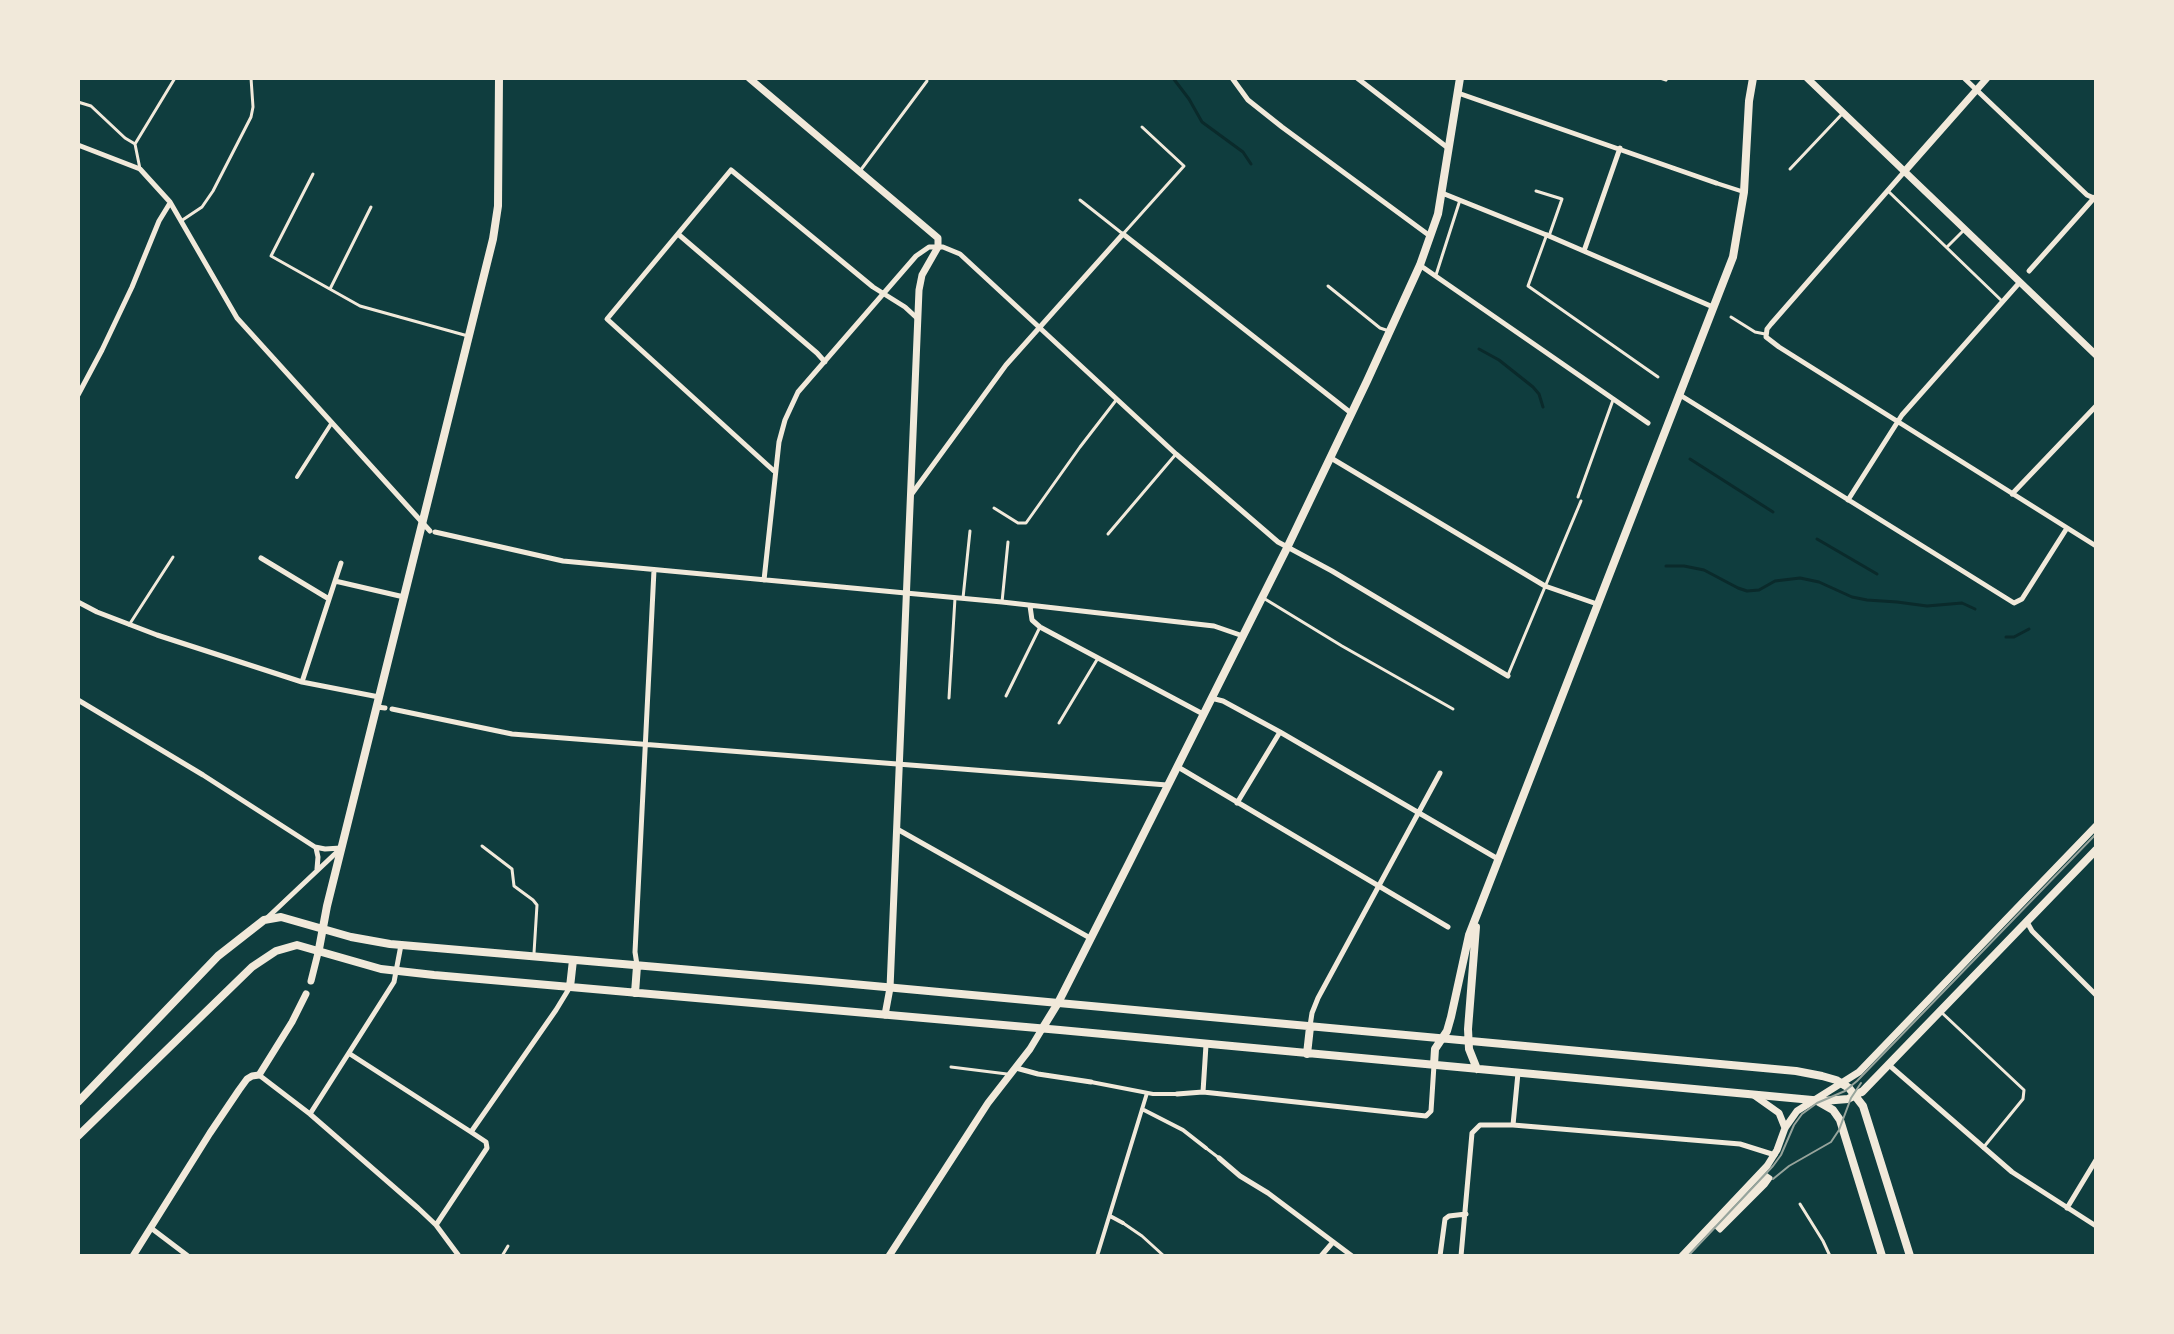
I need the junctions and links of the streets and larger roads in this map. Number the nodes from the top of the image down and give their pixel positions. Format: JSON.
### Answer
{"nodes":[{"id":1,"x":499,"y":78,"type":"edge"},
{"id":2,"x":749,"y":78,"type":"edge"},
{"id":3,"x":1232,"y":78,"type":"edge"},
{"id":4,"x":1357,"y":78,"type":"edge"},
{"id":5,"x":1460,"y":78,"type":"edge"},
{"id":6,"x":1753,"y":78,"type":"edge"},
{"id":7,"x":1807,"y":78,"type":"edge"},
{"id":8,"x":1964,"y":78,"type":"edge"},
{"id":9,"x":1987,"y":78,"type":"edge"},
{"id":10,"x":1977,"y":90,"type":"junction"},
{"id":11,"x":1457,"y":92,"type":"junction"},
{"id":12,"x":78,"y":145,"type":"edge"},
{"id":13,"x":1449,"y":148,"type":"junction"},
{"id":14,"x":1620,"y":148,"type":"junction"},
{"id":15,"x":1904,"y":172,"type":"junction"},
{"id":16,"x":1716,"y":183,"type":"joint"},
{"id":17,"x":1744,"y":192,"type":"junction"},
{"id":18,"x":1442,"y":193,"type":"junction"},
{"id":19,"x":2095,"y":198,"type":"edge"},
{"id":20,"x":170,"y":202,"type":"junction"},
{"id":21,"x":678,"y":234,"type":"junction"},
{"id":22,"x":1431,"y":236,"type":"junction"},
{"id":23,"x":938,"y":247,"type":"junction"},
{"id":24,"x":1584,"y":251,"type":"junction"},
{"id":25,"x":1420,"y":265,"type":"junction"},
{"id":26,"x":2029,"y":271,"type":"road end"},
{"id":27,"x":2020,"y":282,"type":"junction"},
{"id":28,"x":884,"y":293,"type":"junction"},
{"id":29,"x":1713,"y":307,"type":"junction"},
{"id":30,"x":918,"y":319,"type":"junction"},
{"id":31,"x":1039,"y":328,"type":"junction"},
{"id":32,"x":2096,"y":355,"type":"edge"},
{"id":33,"x":825,"y":362,"type":"junction"},
{"id":34,"x":1679,"y":394,"type":"junction"},
{"id":35,"x":78,"y":395,"type":"edge"},
{"id":36,"x":2096,"y":406,"type":"edge"},
{"id":37,"x":1352,"y":414,"type":"junction"},
{"id":38,"x":1897,"y":422,"type":"junction"},
{"id":39,"x":1648,"y":423,"type":"dead end"},
{"id":40,"x":331,"y":424,"type":"junction"},
{"id":41,"x":1331,"y":458,"type":"junction"},
{"id":42,"x":775,"y":472,"type":"junction"},
{"id":43,"x":297,"y":477,"type":"dead end"},
{"id":44,"x":2012,"y":494,"type":"junction"},
{"id":45,"x":911,"y":497,"type":"junction"},
{"id":46,"x":1848,"y":500,"type":"junction"},
{"id":47,"x":2067,"y":528,"type":"junction"},
{"id":48,"x":429,"y":529,"type":"junction"},
{"id":49,"x":2096,"y":546,"type":"edge"},
{"id":50,"x":1287,"y":548,"type":"junction"},
{"id":51,"x":261,"y":558,"type":"dead end"},
{"id":52,"x":341,"y":563,"type":"dead end"},
{"id":53,"x":654,"y":570,"type":"junction"},
{"id":54,"x":764,"y":580,"type":"junction"},
{"id":55,"x":335,"y":581,"type":"junction"},
{"id":56,"x":906,"y":593,"type":"junction"},
{"id":57,"x":404,"y":597,"type":"junction"},
{"id":58,"x":329,"y":599,"type":"junction"},
{"id":59,"x":78,"y":602,"type":"edge"},
{"id":60,"x":1598,"y":604,"type":"junction"},
{"id":61,"x":1030,"y":606,"type":"junction"},
{"id":62,"x":1243,"y":636,"type":"junction"},
{"id":63,"x":1508,"y":676,"type":"road end"},
{"id":64,"x":302,"y":682,"type":"junction"},
{"id":65,"x":1211,"y":698,"type":"junction"},
{"id":66,"x":78,"y":700,"type":"edge"},
{"id":67,"x":384,"y":705,"type":"junction"},
{"id":68,"x":1203,"y":714,"type":"junction"},
{"id":69,"x":1280,"y":732,"type":"junction"},
{"id":70,"x":646,"y":746,"type":"junction"},
{"id":71,"x":899,"y":764,"type":"junction"},
{"id":72,"x":1177,"y":767,"type":"junction"},
{"id":73,"x":1440,"y":773,"type":"dead end"},
{"id":74,"x":1168,"y":785,"type":"junction"},
{"id":75,"x":1237,"y":803,"type":"junction"},
{"id":76,"x":1418,"y":812,"type":"junction"},
{"id":77,"x":2096,"y":826,"type":"edge"},
{"id":78,"x":896,"y":828,"type":"junction"},
{"id":79,"x":315,"y":847,"type":"junction"},
{"id":80,"x":342,"y":848,"type":"junction"},
{"id":81,"x":2096,"y":850,"type":"edge"},
{"id":82,"x":1498,"y":859,"type":"junction"},
{"id":83,"x":315,"y":873,"type":"junction"},
{"id":84,"x":1379,"y":886,"type":"junction"},
{"id":85,"x":1481,"y":903,"type":"junction"},
{"id":86,"x":264,"y":920,"type":"junction"},
{"id":87,"x":2027,"y":922,"type":"junction"},
{"id":88,"x":1448,"y":927,"type":"dead end"},
{"id":89,"x":323,"y":928,"type":"junction"},
{"id":90,"x":1091,"y":939,"type":"junction"},
{"id":91,"x":401,"y":945,"type":"junction"},
{"id":92,"x":319,"y":949,"type":"junction"},
{"id":93,"x":573,"y":960,"type":"junction"},
{"id":94,"x":637,"y":966,"type":"junction"},
{"id":95,"x":397,"y":971,"type":"junction"},
{"id":96,"x":311,"y":981,"type":"dead end"},
{"id":97,"x":570,"y":987,"type":"junction"},
{"id":98,"x":890,"y":988,"type":"junction"},
{"id":99,"x":635,"y":993,"type":"junction"},
{"id":100,"x":306,"y":994,"type":"dead end"},
{"id":101,"x":2096,"y":995,"type":"edge"},
{"id":102,"x":1058,"y":1003,"type":"junction"},
{"id":103,"x":885,"y":1015,"type":"junction"},
{"id":104,"x":1310,"y":1027,"type":"junction"},
{"id":105,"x":1042,"y":1029,"type":"junction"},
{"id":106,"x":1441,"y":1039,"type":"junction"},
{"id":107,"x":1468,"y":1042,"type":"junction"},
{"id":108,"x":1206,"y":1045,"type":"junction"},
{"id":109,"x":350,"y":1054,"type":"junction"},
{"id":110,"x":1307,"y":1054,"type":"junction"},
{"id":111,"x":1434,"y":1065,"type":"junction"},
{"id":112,"x":1888,"y":1065,"type":"junction"},
{"id":113,"x":1477,"y":1069,"type":"junction"},
{"id":114,"x":1013,"y":1071,"type":"junction"},
{"id":115,"x":1518,"y":1072,"type":"junction"},
{"id":116,"x":259,"y":1075,"type":"junction"},
{"id":117,"x":1091,"y":1082,"type":"joint"},
{"id":118,"x":1842,"y":1083,"type":"junction"},
{"id":119,"x":1203,"y":1092,"type":"junction"},
{"id":120,"x":1147,"y":1093,"type":"junction"},
{"id":121,"x":1747,"y":1093,"type":"junction"},
{"id":122,"x":1177,"y":1094,"type":"joint"},
{"id":123,"x":1860,"y":1096,"type":"junction"},
{"id":124,"x":1812,"y":1099,"type":"junction"},
{"id":125,"x":78,"y":1102,"type":"edge"},
{"id":126,"x":1142,"y":1109,"type":"junction"},
{"id":127,"x":310,"y":1114,"type":"junction"},
{"id":128,"x":1513,"y":1125,"type":"junction"},
{"id":129,"x":1785,"y":1128,"type":"junction"},
{"id":130,"x":471,"y":1132,"type":"junction"},
{"id":131,"x":78,"y":1136,"type":"edge"},
{"id":132,"x":1206,"y":1148,"type":"road end"},
{"id":133,"x":1775,"y":1155,"type":"junction"},
{"id":134,"x":1219,"y":1158,"type":"road end"},
{"id":135,"x":2096,"y":1160,"type":"edge"},
{"id":136,"x":1770,"y":1178,"type":"joint"},
{"id":137,"x":2067,"y":1208,"type":"junction"},
{"id":138,"x":1466,"y":1214,"type":"junction"},
{"id":139,"x":1110,"y":1216,"type":"junction"},
{"id":140,"x":1123,"y":1223,"type":"road end"},
{"id":141,"x":436,"y":1225,"type":"junction"},
{"id":142,"x":2096,"y":1226,"type":"edge"},
{"id":143,"x":150,"y":1227,"type":"junction"},
{"id":144,"x":1333,"y":1242,"type":"junction"},
{"id":145,"x":133,"y":1256,"type":"edge"},
{"id":146,"x":188,"y":1256,"type":"edge"},
{"id":147,"x":459,"y":1256,"type":"edge"},
{"id":148,"x":889,"y":1256,"type":"edge"},
{"id":149,"x":1097,"y":1256,"type":"edge"},
{"id":150,"x":1321,"y":1256,"type":"edge"},
{"id":151,"x":1352,"y":1256,"type":"edge"},
{"id":152,"x":1440,"y":1256,"type":"edge"},
{"id":153,"x":1461,"y":1256,"type":"edge"},
{"id":154,"x":1682,"y":1256,"type":"edge"},
{"id":155,"x":1882,"y":1256,"type":"edge"},
{"id":156,"x":1910,"y":1256,"type":"edge"}],
"edges":[{"from":1,"to":48,"type":"main road"},
{"from":2,"to":23,"type":"street"},
{"from":3,"to":22,"type":"street"},
{"from":4,"to":13,"type":"street"},
{"from":5,"to":11,"type":"main road"},
{"from":6,"to":17,"type":"main road"},
{"from":7,"to":15,"type":"street"},
{"from":8,"to":10,"type":"street"},
{"from":9,"to":10,"type":"street"},
{"from":10,"to":15,"type":"street"},
{"from":10,"to":19,"type":"street"},
{"from":11,"to":13,"type":"main road"},
{"from":11,"to":14,"type":"street"},
{"from":12,"to":20,"type":"street"},
{"from":13,"to":18,"type":"main road"},
{"from":14,"to":16,"type":"street"},
{"from":14,"to":24,"type":"street"},
{"from":15,"to":27,"type":"street"},
{"from":15,"to":38,"type":"street"},
{"from":16,"to":17,"type":"street"},
{"from":17,"to":29,"type":"main road"},
{"from":18,"to":22,"type":"main road"},
{"from":18,"to":24,"type":"street"},
{"from":19,"to":26,"type":"street"},
{"from":20,"to":35,"type":"street"},
{"from":20,"to":40,"type":"street"},
{"from":21,"to":28,"type":"street"},
{"from":21,"to":33,"type":"street"},
{"from":21,"to":42,"type":"street"},
{"from":22,"to":25,"type":"main road"},
{"from":23,"to":28,"type":"street"},
{"from":23,"to":30,"type":"street"},
{"from":23,"to":31,"type":"street"},
{"from":24,"to":29,"type":"street"},
{"from":25,"to":37,"type":"main road"},
{"from":25,"to":39,"type":"street"},
{"from":27,"to":32,"type":"street"},
{"from":27,"to":38,"type":"street"},
{"from":28,"to":30,"type":"street"},
{"from":28,"to":33,"type":"street"},
{"from":29,"to":34,"type":"main road"},
{"from":30,"to":45,"type":"street"},
{"from":31,"to":37,"type":"street"},
{"from":31,"to":45,"type":"street"},
{"from":31,"to":50,"type":"street"},
{"from":33,"to":42,"type":"street"},
{"from":34,"to":46,"type":"street"},
{"from":34,"to":60,"type":"main road"},
{"from":36,"to":44,"type":"street"},
{"from":37,"to":41,"type":"main road"},
{"from":38,"to":44,"type":"street"},
{"from":38,"to":46,"type":"street"},
{"from":40,"to":43,"type":"street"},
{"from":40,"to":48,"type":"street"},
{"from":41,"to":50,"type":"main road"},
{"from":41,"to":60,"type":"street"},
{"from":42,"to":54,"type":"street"},
{"from":44,"to":47,"type":"street"},
{"from":45,"to":56,"type":"street"},
{"from":46,"to":47,"type":"street"},
{"from":47,"to":49,"type":"street"},
{"from":48,"to":53,"type":"street"},
{"from":48,"to":57,"type":"main road"},
{"from":50,"to":62,"type":"main road"},
{"from":50,"to":63,"type":"street"},
{"from":51,"to":58,"type":"street"},
{"from":52,"to":55,"type":"street"},
{"from":53,"to":54,"type":"street"},
{"from":53,"to":70,"type":"street"},
{"from":54,"to":56,"type":"street"},
{"from":55,"to":57,"type":"street"},
{"from":55,"to":58,"type":"street"},
{"from":56,"to":61,"type":"street"},
{"from":56,"to":71,"type":"street"},
{"from":57,"to":67,"type":"main road"},
{"from":58,"to":64,"type":"street"},
{"from":59,"to":64,"type":"street"},
{"from":60,"to":82,"type":"main road"},
{"from":61,"to":62,"type":"street"},
{"from":61,"to":68,"type":"street"},
{"from":62,"to":65,"type":"main road"},
{"from":64,"to":67,"type":"street"},
{"from":65,"to":68,"type":"main road"},
{"from":65,"to":69,"type":"street"},
{"from":66,"to":79,"type":"street"},
{"from":67,"to":70,"type":"street"},
{"from":67,"to":80,"type":"main road"},
{"from":68,"to":72,"type":"main road"},
{"from":69,"to":75,"type":"street"},
{"from":69,"to":76,"type":"street"},
{"from":70,"to":71,"type":"street"},
{"from":70,"to":94,"type":"street"},
{"from":71,"to":74,"type":"street"},
{"from":71,"to":78,"type":"street"},
{"from":72,"to":74,"type":"main road"},
{"from":72,"to":75,"type":"street"},
{"from":73,"to":76,"type":"street"},
{"from":74,"to":90,"type":"main road"},
{"from":75,"to":84,"type":"street"},
{"from":76,"to":82,"type":"street"},
{"from":76,"to":84,"type":"street"},
{"from":77,"to":118,"type":"street"},
{"from":78,"to":90,"type":"street"},
{"from":78,"to":98,"type":"street"},
{"from":79,"to":80,"type":"street"},
{"from":79,"to":83,"type":"street"},
{"from":80,"to":83,"type":"street"},
{"from":80,"to":89,"type":"main road"},
{"from":81,"to":87,"type":"main road"},
{"from":82,"to":85,"type":"main road"},
{"from":83,"to":86,"type":"street"},
{"from":84,"to":88,"type":"street"},
{"from":84,"to":104,"type":"street"},
{"from":85,"to":106,"type":"main road"},
{"from":85,"to":107,"type":"main road"},
{"from":86,"to":89,"type":"main road"},
{"from":86,"to":125,"type":"main road"},
{"from":87,"to":101,"type":"street"},
{"from":87,"to":112,"type":"main road"},
{"from":89,"to":91,"type":"main road"},
{"from":89,"to":92,"type":"main road"},
{"from":90,"to":102,"type":"main road"},
{"from":91,"to":93,"type":"main road"},
{"from":91,"to":95,"type":"street"},
{"from":92,"to":95,"type":"main road"},
{"from":92,"to":96,"type":"street"},
{"from":92,"to":131,"type":"main road"},
{"from":93,"to":94,"type":"main road"},
{"from":93,"to":97,"type":"main road"},
{"from":94,"to":98,"type":"main road"},
{"from":94,"to":99,"type":"main road"},
{"from":95,"to":97,"type":"main road"},
{"from":95,"to":109,"type":"street"},
{"from":97,"to":99,"type":"main road"},
{"from":97,"to":130,"type":"street"},
{"from":98,"to":102,"type":"main road"},
{"from":98,"to":103,"type":"street"},
{"from":99,"to":103,"type":"main road"},
{"from":100,"to":116,"type":"street"},
{"from":102,"to":104,"type":"main road"},
{"from":102,"to":105,"type":"main road"},
{"from":103,"to":105,"type":"main road"},
{"from":104,"to":106,"type":"main road"},
{"from":104,"to":110,"type":"main road"},
{"from":105,"to":108,"type":"main road"},
{"from":105,"to":114,"type":"street"},
{"from":106,"to":107,"type":"main road"},
{"from":106,"to":111,"type":"main road"},
{"from":107,"to":113,"type":"main road"},
{"from":107,"to":118,"type":"main road"},
{"from":108,"to":110,"type":"main road"},
{"from":108,"to":119,"type":"street"},
{"from":109,"to":127,"type":"street"},
{"from":109,"to":130,"type":"street"},
{"from":110,"to":111,"type":"main road"},
{"from":111,"to":113,"type":"main road"},
{"from":111,"to":119,"type":"street"},
{"from":112,"to":123,"type":"main road"},
{"from":112,"to":137,"type":"street"},
{"from":113,"to":115,"type":"main road"},
{"from":114,"to":117,"type":"street"},
{"from":114,"to":148,"type":"street"},
{"from":115,"to":121,"type":"main road"},
{"from":115,"to":128,"type":"street"},
{"from":116,"to":127,"type":"street"},
{"from":116,"to":143,"type":"street"},
{"from":117,"to":120,"type":"street"},
{"from":118,"to":123,"type":"main road"},
{"from":118,"to":124,"type":"street"},
{"from":119,"to":122,"type":"street"},
{"from":120,"to":122,"type":"street"},
{"from":120,"to":126,"type":"street"},
{"from":121,"to":124,"type":"main road"},
{"from":121,"to":129,"type":"street"},
{"from":123,"to":124,"type":"main road"},
{"from":123,"to":156,"type":"main road"},
{"from":124,"to":129,"type":"street"},
{"from":124,"to":155,"type":"main road"},
{"from":126,"to":132,"type":"street"},
{"from":126,"to":139,"type":"street"},
{"from":127,"to":141,"type":"street"},
{"from":128,"to":133,"type":"street"},
{"from":128,"to":138,"type":"street"},
{"from":129,"to":133,"type":"street"},
{"from":130,"to":141,"type":"street"},
{"from":133,"to":154,"type":"street"},
{"from":134,"to":144,"type":"street"},
{"from":135,"to":137,"type":"street"},
{"from":136,"to":136,"type":"street"},
{"from":137,"to":142,"type":"street"},
{"from":138,"to":152,"type":"street"},
{"from":138,"to":153,"type":"street"},
{"from":139,"to":140,"type":"street"},
{"from":139,"to":149,"type":"street"},
{"from":141,"to":147,"type":"street"},
{"from":143,"to":145,"type":"street"},
{"from":143,"to":146,"type":"street"},
{"from":144,"to":150,"type":"street"},
{"from":144,"to":151,"type":"street"}]}
